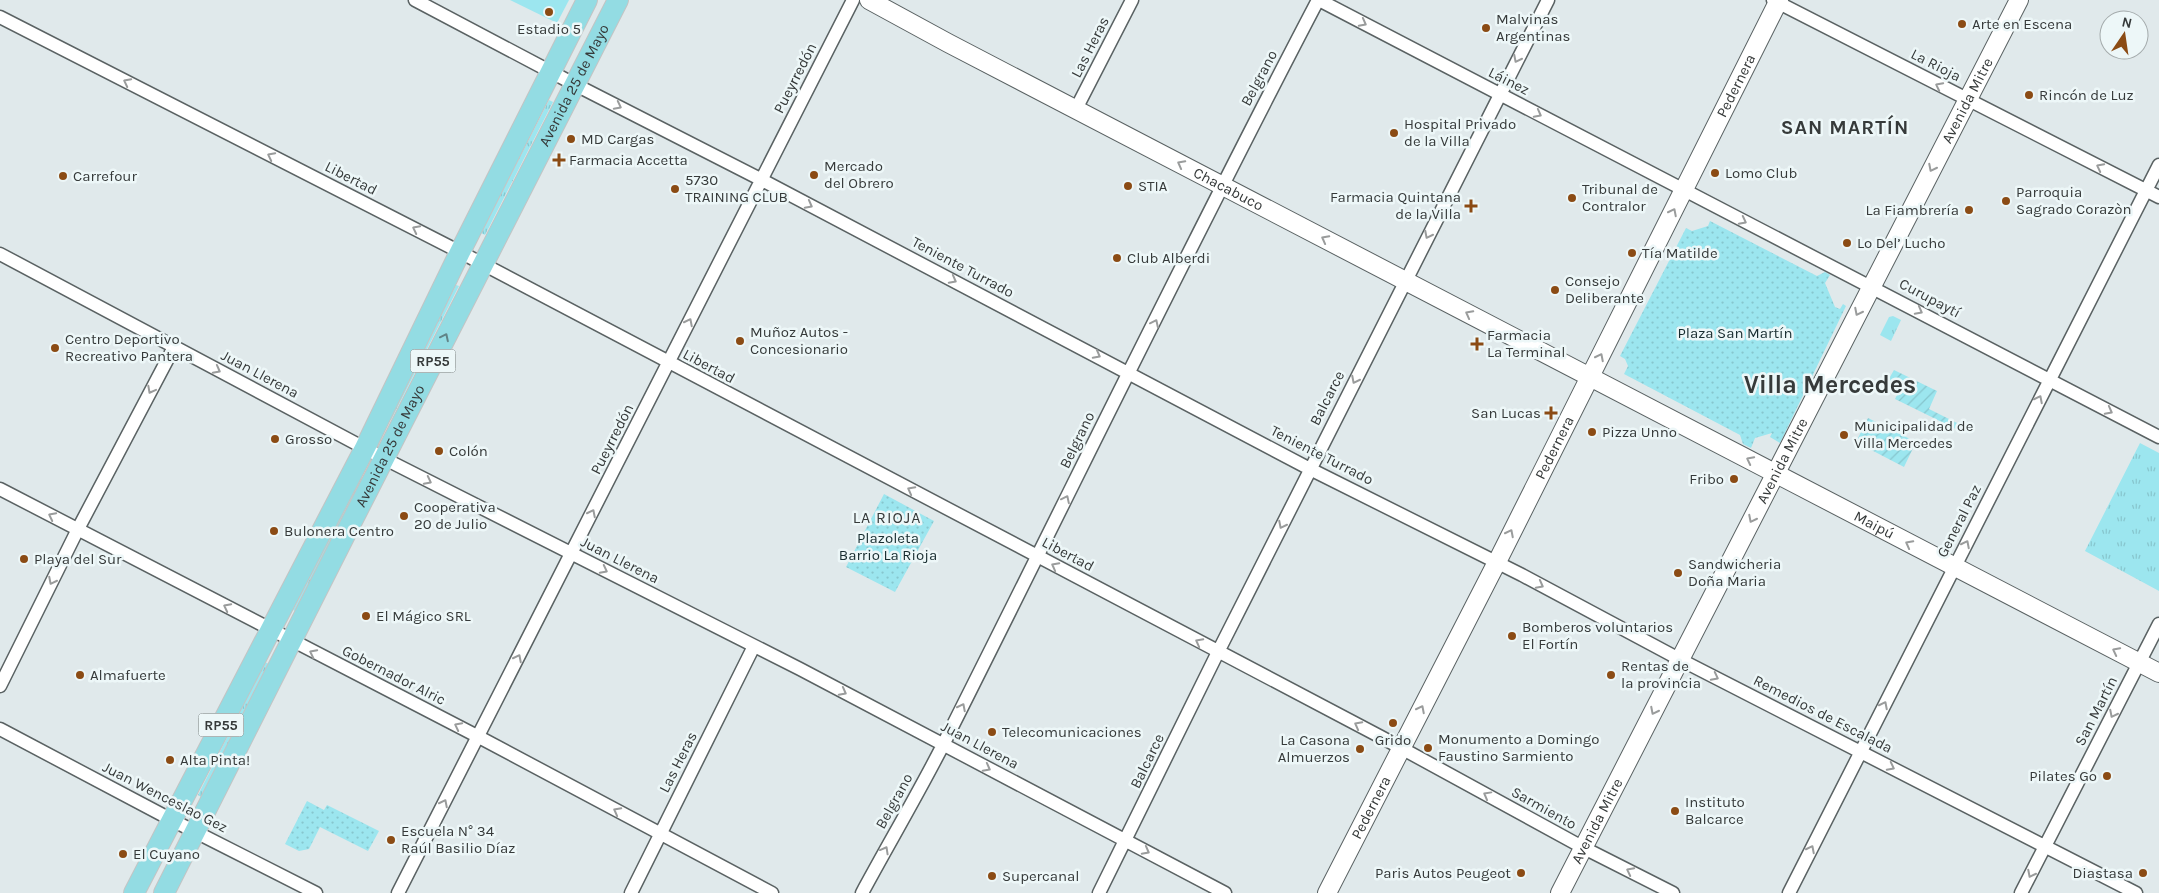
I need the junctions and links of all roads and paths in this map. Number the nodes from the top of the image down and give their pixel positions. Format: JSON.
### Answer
{"nodes":[{"id":1,"x":415,"y":0,"type":"edge"},
{"id":2,"x":587,"y":0,"type":"edge"},
{"id":3,"x":618,"y":0,"type":"edge"},
{"id":4,"x":853,"y":0,"type":"edge"},
{"id":5,"x":869,"y":0,"type":"edge"},
{"id":6,"x":1132,"y":0,"type":"edge"},
{"id":7,"x":1319,"y":0,"type":"edge"},
{"id":8,"x":1548,"y":0,"type":"edge"},
{"id":9,"x":2019,"y":0,"type":"edge"},
{"id":10,"x":1777,"y":1,"type":"edge"},
{"id":11,"x":0,"y":17,"type":"edge"},
{"id":12,"x":551,"y":71,"type":"junction"},
{"id":13,"x":574,"y":84,"type":"junction"},
{"id":14,"x":1499,"y":94,"type":"junction"},
{"id":15,"x":1967,"y":100,"type":"junction"},
{"id":16,"x":1076,"y":110,"type":"junction"},
{"id":17,"x":2159,"y":165,"type":"edge"},
{"id":18,"x":762,"y":180,"type":"junction"},
{"id":19,"x":1221,"y":185,"type":"junction"},
{"id":20,"x":1684,"y":190,"type":"junction"},
{"id":21,"x":2146,"y":190,"type":"junction"},
{"id":22,"x":2159,"y":197,"type":"edge"},
{"id":23,"x":460,"y":252,"type":"junction"},
{"id":24,"x":0,"y":254,"type":"edge"},
{"id":25,"x":481,"y":264,"type":"junction"},
{"id":26,"x":1405,"y":281,"type":"junction"},
{"id":27,"x":1872,"y":286,"type":"junction"},
{"id":28,"x":174,"y":347,"type":"junction"},
{"id":29,"x":669,"y":363,"type":"junction"},
{"id":30,"x":1129,"y":372,"type":"junction"},
{"id":31,"x":1589,"y":378,"type":"junction"},
{"id":32,"x":2049,"y":379,"type":"junction"},
{"id":33,"x":2159,"y":437,"type":"edge"},
{"id":34,"x":365,"y":448,"type":"junction"},
{"id":35,"x":385,"y":459,"type":"junction"},
{"id":36,"x":1310,"y":468,"type":"junction"},
{"id":37,"x":1776,"y":473,"type":"junction"},
{"id":38,"x":0,"y":489,"type":"edge"},
{"id":39,"x":78,"y":529,"type":"junction"},
{"id":40,"x":571,"y":553,"type":"junction"},
{"id":41,"x":1037,"y":556,"type":"junction"},
{"id":42,"x":1497,"y":562,"type":"junction"},
{"id":43,"x":1954,"y":568,"type":"junction"},
{"id":44,"x":2159,"y":624,"type":"edge"},
{"id":45,"x":270,"y":629,"type":"junction"},
{"id":46,"x":291,"y":641,"type":"junction"},
{"id":47,"x":754,"y":646,"type":"junction"},
{"id":48,"x":1218,"y":652,"type":"junction"},
{"id":49,"x":1681,"y":660,"type":"junction"},
{"id":50,"x":2139,"y":663,"type":"junction"},
{"id":51,"x":2159,"y":673,"type":"edge"},
{"id":52,"x":0,"y":686,"type":"edge"},
{"id":53,"x":0,"y":729,"type":"edge"},
{"id":54,"x":478,"y":736,"type":"junction"},
{"id":55,"x":943,"y":744,"type":"junction"},
{"id":56,"x":1401,"y":748,"type":"junction"},
{"id":57,"x":1861,"y":751,"type":"junction"},
{"id":58,"x":172,"y":820,"type":"junction"},
{"id":59,"x":195,"y":831,"type":"junction"},
{"id":60,"x":660,"y":834,"type":"junction"},
{"id":61,"x":1126,"y":841,"type":"junction"},
{"id":62,"x":2045,"y":845,"type":"junction"},
{"id":63,"x":1584,"y":848,"type":"junction"},
{"id":64,"x":134,"y":893,"type":"edge"},
{"id":65,"x":164,"y":893,"type":"edge"},
{"id":66,"x":316,"y":893,"type":"edge"},
{"id":67,"x":398,"y":893,"type":"edge"},
{"id":68,"x":630,"y":893,"type":"edge"},
{"id":69,"x":772,"y":893,"type":"edge"},
{"id":70,"x":862,"y":893,"type":"edge"},
{"id":71,"x":1099,"y":893,"type":"edge"},
{"id":72,"x":1225,"y":893,"type":"edge"},
{"id":73,"x":1328,"y":893,"type":"edge"},
{"id":74,"x":1560,"y":893,"type":"edge"},
{"id":75,"x":1673,"y":893,"type":"edge"},
{"id":76,"x":1789,"y":893,"type":"edge"},
{"id":77,"x":2021,"y":893,"type":"edge"},
{"id":78,"x":2136,"y":893,"type":"edge"}],
"edges":[{"from":1,"to":12,"type":"street","name":"Teniente Turrado"},
{"from":2,"to":12,"type":"main road","name":"Avenida 25 de Mayo","number":"RP55"},
{"from":3,"to":13,"type":"main road","name":"Avenida 25 de Mayo","number":"RP55"},
{"from":4,"to":18,"type":"street","name":"Pueyrredón"},
{"from":5,"to":16,"type":"street","name":"Chacabuco"},
{"from":6,"to":16,"type":"street","name":"Las Heras"},
{"from":7,"to":14,"type":"street","name":"Láinez","one_way":true},
{"from":7,"to":19,"type":"street","name":"Belgrano"},
{"from":8,"to":14,"type":"street","name":"Balcarce","one_way":true},
{"from":9,"to":15,"type":"street","name":"Avenida Mitre"},
{"from":15,"to":10,"type":"street","name":"La Rioja","one_way":true},
{"from":10,"to":20,"type":"street","name":"Pedernera"},
{"from":23,"to":11,"type":"street","name":"Libertad","one_way":true},
{"from":12,"to":13,"type":"street","name":"Teniente Turrado"},
{"from":12,"to":23,"type":"main road","name":"Avenida 25 de Mayo","number":"RP55"},
{"from":13,"to":18,"type":"street","name":"Teniente Turrado","one_way":true},
{"from":13,"to":25,"type":"main road","name":"Avenida 25 de Mayo","number":"RP55"},
{"from":14,"to":20,"type":"street","name":"Láinez","one_way":true},
{"from":14,"to":26,"type":"street","name":"Balcarce","one_way":true},
{"from":21,"to":15,"type":"street","name":"La Rioja","one_way":true},
{"from":15,"to":27,"type":"street","name":"Avenida Mitre","one_way":true},
{"from":19,"to":16,"type":"street","name":"Chacabuco","one_way":true},
{"from":17,"to":21,"type":"street","name":"General Paz"},
{"from":29,"to":18,"type":"street","name":"Pueyrredón","one_way":true},
{"from":18,"to":30,"type":"street","name":"Teniente Turrado","one_way":true},
{"from":26,"to":19,"type":"street","name":"Chacabuco","one_way":true},
{"from":30,"to":19,"type":"street","name":"Belgrano","one_way":true},
{"from":20,"to":27,"type":"street","name":"Curupaytí","one_way":true},
{"from":31,"to":20,"type":"street","name":"Pedernera","one_way":true},
{"from":21,"to":22,"type":"street","name":"La Rioja"},
{"from":21,"to":32,"type":"street","name":"General Paz"},
{"from":23,"to":25,"type":"street","name":"Libertad"},
{"from":23,"to":34,"type":"main road","name":"Avenida 25 de Mayo","number":"RP55"},
{"from":24,"to":28,"type":"street","name":"Juan Llerena"},
{"from":25,"to":29,"type":"street","name":"Libertad"},
{"from":35,"to":25,"type":"main road","name":"Avenida 25 de Mayo","number":"RP55","one_way":true},
{"from":31,"to":26,"type":"street","name":"Chacabuco","one_way":true},
{"from":26,"to":36,"type":"street","name":"Balcarce","one_way":true},
{"from":27,"to":32,"type":"street","name":"Curupaytí","one_way":true},
{"from":27,"to":37,"type":"street","name":"Avenida Mitre","one_way":true},
{"from":28,"to":34,"type":"street","name":"Juan Llerena","one_way":true},
{"from":28,"to":39,"type":"street","one_way":true},
{"from":40,"to":29,"type":"street","name":"Pueyrredón","one_way":true},
{"from":41,"to":29,"type":"street","name":"Libertad","one_way":true},
{"from":30,"to":36,"type":"street","name":"Teniente Turrado"},
{"from":41,"to":30,"type":"street","name":"Belgrano","one_way":true},
{"from":37,"to":31,"type":"street","name":"Maipú","one_way":true},
{"from":42,"to":31,"type":"street","name":"Pedernera","one_way":true},
{"from":32,"to":33,"type":"street","name":"Curupaytí","one_way":true},
{"from":43,"to":32,"type":"street","name":"General Paz","one_way":true},
{"from":34,"to":35,"type":"street","name":"Juan Llerena"},
{"from":34,"to":45,"type":"main road","name":"Avenida 25 de Mayo","number":"RP55"},
{"from":35,"to":40,"type":"street","name":"Juan Llerena","one_way":true},
{"from":35,"to":46,"type":"main road","name":"Avenida 25 de Mayo","number":"RP55"},
{"from":36,"to":42,"type":"street","name":"Teniente Turrado"},
{"from":36,"to":48,"type":"street","name":"Balcarce","one_way":true},
{"from":43,"to":37,"type":"street","name":"Maipú","one_way":true},
{"from":37,"to":49,"type":"street","name":"Avenida Mitre","one_way":true},
{"from":39,"to":38,"type":"street","name":"Gobernador Alric","one_way":true},
{"from":45,"to":39,"type":"street","name":"Gobernador Alric","one_way":true},
{"from":39,"to":52,"type":"street","one_way":true},
{"from":40,"to":47,"type":"street","name":"Juan Llerena","one_way":true},
{"from":54,"to":40,"type":"street","name":"Pueyrredón","one_way":true},
{"from":48,"to":41,"type":"street","name":"Libertad","one_way":true},
{"from":55,"to":41,"type":"street","name":"Belgrano","one_way":true},
{"from":42,"to":49,"type":"street","name":"Remedios de Escalada","one_way":true},
{"from":56,"to":42,"type":"street","name":"Pedernera","one_way":true},
{"from":50,"to":43,"type":"street","name":"Maipú","one_way":true},
{"from":57,"to":43,"type":"street","name":"General Paz","one_way":true},
{"from":44,"to":50,"type":"street","name":"San Martín"},
{"from":45,"to":46,"type":"street","name":"Gobernador Alric"},
{"from":45,"to":58,"type":"main road","name":"Avenida 25 de Mayo","number":"RP55"},
{"from":54,"to":46,"type":"street","name":"Gobernador Alric","one_way":true},
{"from":46,"to":59,"type":"main road","name":"Avenida 25 de Mayo","number":"RP55"},
{"from":47,"to":55,"type":"street","name":"Juan Llerena","one_way":true},
{"from":47,"to":60,"type":"street","name":"Las Heras"},
{"from":56,"to":48,"type":"street","name":"Libertad","one_way":true},
{"from":48,"to":61,"type":"street","name":"Balcarce"},
{"from":49,"to":57,"type":"street","name":"Remedios de Escalada","one_way":true},
{"from":49,"to":63,"type":"street","name":"Avenida Mitre","one_way":true},
{"from":50,"to":51,"type":"street","name":"Maipú"},
{"from":50,"to":62,"type":"street","name":"San Martín","one_way":true},
{"from":53,"to":58,"type":"street","name":"Juan Wenceslao Gez"},
{"from":60,"to":54,"type":"street","name":"Gobernador Alric","one_way":true},
{"from":67,"to":54,"type":"street","name":"Pueyrredón","one_way":true},
{"from":55,"to":61,"type":"street","name":"Juan Llerena","one_way":true},
{"from":70,"to":55,"type":"street","name":"Belgrano","one_way":true},
{"from":63,"to":56,"type":"street","name":"Sarmiento","one_way":true},
{"from":56,"to":73,"type":"street","name":"Pedernera"},
{"from":57,"to":62,"type":"street","name":"Remedios de Escalada","one_way":true},
{"from":76,"to":57,"type":"street","name":"General Paz","one_way":true},
{"from":58,"to":59,"type":"street","name":"Juan Wenceslao Gez"},
{"from":58,"to":64,"type":"main road","name":"Avenida 25 de Mayo","number":"RP55"},
{"from":59,"to":65,"type":"main road","name":"Avenida 25 de Mayo","number":"RP55"},
{"from":59,"to":66,"type":"street","name":"Juan Wenceslao Gez"},
{"from":60,"to":68,"type":"street","name":"Las Heras"},
{"from":60,"to":69,"type":"street","name":"Gobernador Alric"},
{"from":61,"to":71,"type":"street","name":"Balcarce"},
{"from":61,"to":72,"type":"street","name":"Juan Llerena","one_way":true},
{"from":62,"to":77,"type":"street","name":"San Martín","one_way":true},
{"from":62,"to":78,"type":"street","name":"Remedios de Escalada"},
{"from":63,"to":74,"type":"street","name":"Avenida Mitre"},
{"from":75,"to":63,"type":"street","name":"Sarmiento","one_way":true}]}
